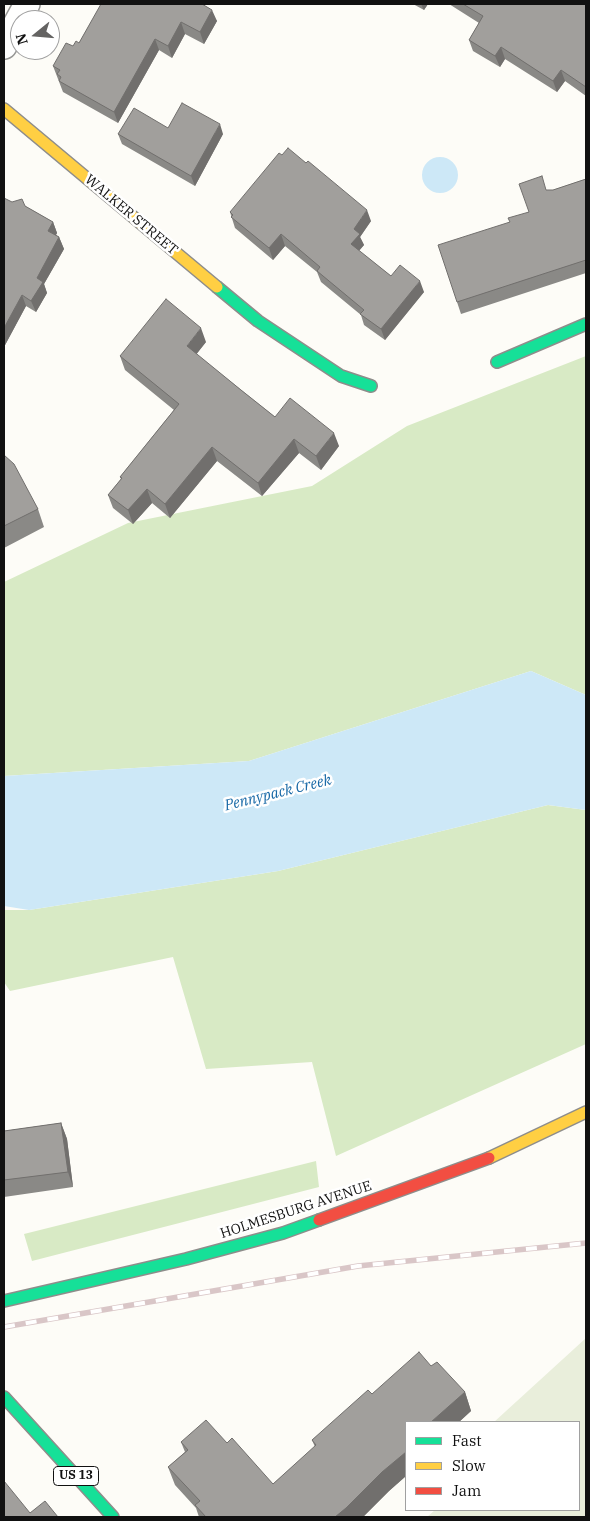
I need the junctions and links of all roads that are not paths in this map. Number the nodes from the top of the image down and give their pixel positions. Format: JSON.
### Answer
{"nodes":[{"id":1,"x":17,"y":8,"type":"edge"},
{"id":2,"x":4,"y":46,"type":"edge"},
{"id":3,"x":4,"y":109,"type":"edge"},
{"id":4,"x":586,"y":324,"type":"edge"},
{"id":5,"x":497,"y":362,"type":"dead end"},
{"id":6,"x":371,"y":386,"type":"dead end"},
{"id":7,"x":586,"y":1112,"type":"edge"},
{"id":8,"x":4,"y":1302,"type":"edge"},
{"id":9,"x":4,"y":1397,"type":"edge"},
{"id":10,"x":114,"y":1517,"type":"edge"}],
"edges":[{"from":1,"to":2,"type":"street"},
{"from":3,"to":6,"type":"street","name":"WALKER STREET"},
{"from":4,"to":5,"type":"street"},
{"from":7,"to":8,"type":"street","name":"HOLMESBURG AVENUE"},
{"from":9,"to":10,"type":"street","number":"US 13"}]}
